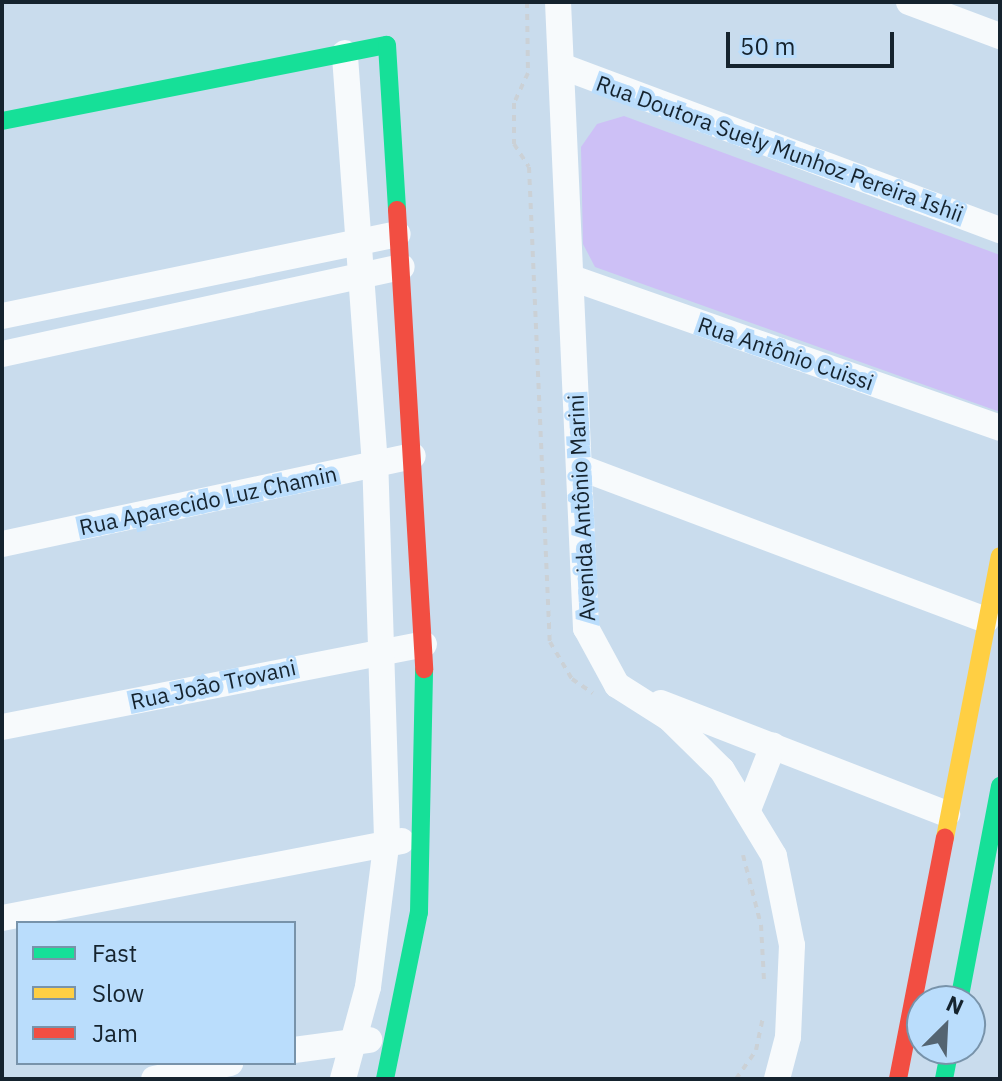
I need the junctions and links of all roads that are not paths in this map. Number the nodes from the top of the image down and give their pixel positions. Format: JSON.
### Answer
{"nodes":[{"id":1,"x":558,"y":2,"type":"edge"},
{"id":2,"x":909,"y":2,"type":"edge"},
{"id":3,"x":1000,"y":36,"type":"edge"},
{"id":4,"x":345,"y":53,"type":"junction"},
{"id":5,"x":561,"y":66,"type":"junction"},
{"id":6,"x":2,"y":121,"type":"edge"},
{"id":7,"x":1000,"y":230,"type":"edge"},
{"id":8,"x":398,"y":234,"type":"junction"},
{"id":9,"x":358,"y":243,"type":"junction"},
{"id":10,"x":402,"y":267,"type":"junction"},
{"id":11,"x":363,"y":276,"type":"junction"},
{"id":12,"x":572,"y":278,"type":"junction"},
{"id":13,"x":2,"y":316,"type":"edge"},
{"id":14,"x":2,"y":354,"type":"edge"},
{"id":15,"x":1000,"y":428,"type":"edge"},
{"id":16,"x":413,"y":456,"type":"junction"},
{"id":17,"x":375,"y":465,"type":"junction"},
{"id":18,"x":579,"y":467,"type":"junction"},
{"id":19,"x":2,"y":544,"type":"edge"},
{"id":20,"x":1000,"y":556,"type":"edge"},
{"id":21,"x":986,"y":620,"type":"junction"},
{"id":22,"x":424,"y":644,"type":"junction"},
{"id":23,"x":381,"y":650,"type":"junction"},
{"id":24,"x":617,"y":685,"type":"junction"},
{"id":25,"x":2,"y":727,"type":"edge"},
{"id":26,"x":773,"y":746,"type":"junction"},
{"id":27,"x":1000,"y":786,"type":"edge"},
{"id":28,"x":749,"y":807,"type":"junction"},
{"id":29,"x":947,"y":814,"type":"junction"},
{"id":30,"x":387,"y":838,"type":"junction"},
{"id":31,"x":422,"y":844,"type":"junction"},
{"id":32,"x":2,"y":918,"type":"edge"},
{"id":33,"x":962,"y":985,"type":"edge"},
{"id":34,"x":355,"y":1037,"type":"junction"},
{"id":35,"x":396,"y":1045,"type":"junction"},
{"id":36,"x":296,"y":1050,"type":"edge"},
{"id":37,"x":220,"y":1065,"type":"edge"},
{"id":38,"x":154,"y":1079,"type":"edge"},
{"id":39,"x":343,"y":1079,"type":"edge"},
{"id":40,"x":385,"y":1079,"type":"edge"},
{"id":41,"x":777,"y":1079,"type":"edge"},
{"id":42,"x":898,"y":1079,"type":"edge"}],
"edges":[{"from":1,"to":5,"type":"street","name":"Avenida Antônio Marini"},
{"from":2,"to":3,"type":"street"},
{"from":4,"to":6,"type":"street"},
{"from":4,"to":8,"type":"street"},
{"from":4,"to":9,"type":"street"},
{"from":5,"to":7,"type":"street","name":"Rua Doutora Suely Munhoz Pereira Ishii"},
{"from":5,"to":12,"type":"street","name":"Avenida Antônio Marini"},
{"from":8,"to":9,"type":"street"},
{"from":8,"to":10,"type":"street"},
{"from":9,"to":11,"type":"street"},
{"from":9,"to":13,"type":"street"},
{"from":10,"to":11,"type":"street"},
{"from":10,"to":16,"type":"street"},
{"from":11,"to":14,"type":"street"},
{"from":11,"to":17,"type":"street"},
{"from":12,"to":15,"type":"street","name":"Rua Antônio Cuissi"},
{"from":12,"to":18,"type":"street","name":"Avenida Antônio Marini"},
{"from":16,"to":17,"type":"street","name":"Rua Aparecido Luz Chamin"},
{"from":16,"to":22,"type":"street"},
{"from":17,"to":19,"type":"street","name":"Rua Aparecido Luz Chamin"},
{"from":17,"to":23,"type":"street"},
{"from":18,"to":21,"type":"street"},
{"from":18,"to":24,"type":"street","name":"Avenida Antônio Marini"},
{"from":20,"to":21,"type":"street"},
{"from":21,"to":29,"type":"street"},
{"from":22,"to":23,"type":"street","name":"Rua João Trovani"},
{"from":22,"to":31,"type":"street"},
{"from":23,"to":25,"type":"street","name":"Rua João Trovani"},
{"from":23,"to":30,"type":"street"},
{"from":24,"to":26,"type":"street"},
{"from":24,"to":28,"type":"street","name":"Avenida Antônio Marini"},
{"from":26,"to":28,"type":"street"},
{"from":26,"to":29,"type":"street"},
{"from":27,"to":33,"type":"street"},
{"from":28,"to":41,"type":"street","name":"Avenida Antônio Marini"},
{"from":29,"to":42,"type":"street"},
{"from":30,"to":31,"type":"street"},
{"from":30,"to":32,"type":"street"},
{"from":30,"to":34,"type":"street"},
{"from":31,"to":35,"type":"street"},
{"from":34,"to":35,"type":"street"},
{"from":34,"to":36,"type":"street"},
{"from":34,"to":39,"type":"street"},
{"from":35,"to":40,"type":"street"},
{"from":37,"to":38,"type":"street"}]}
